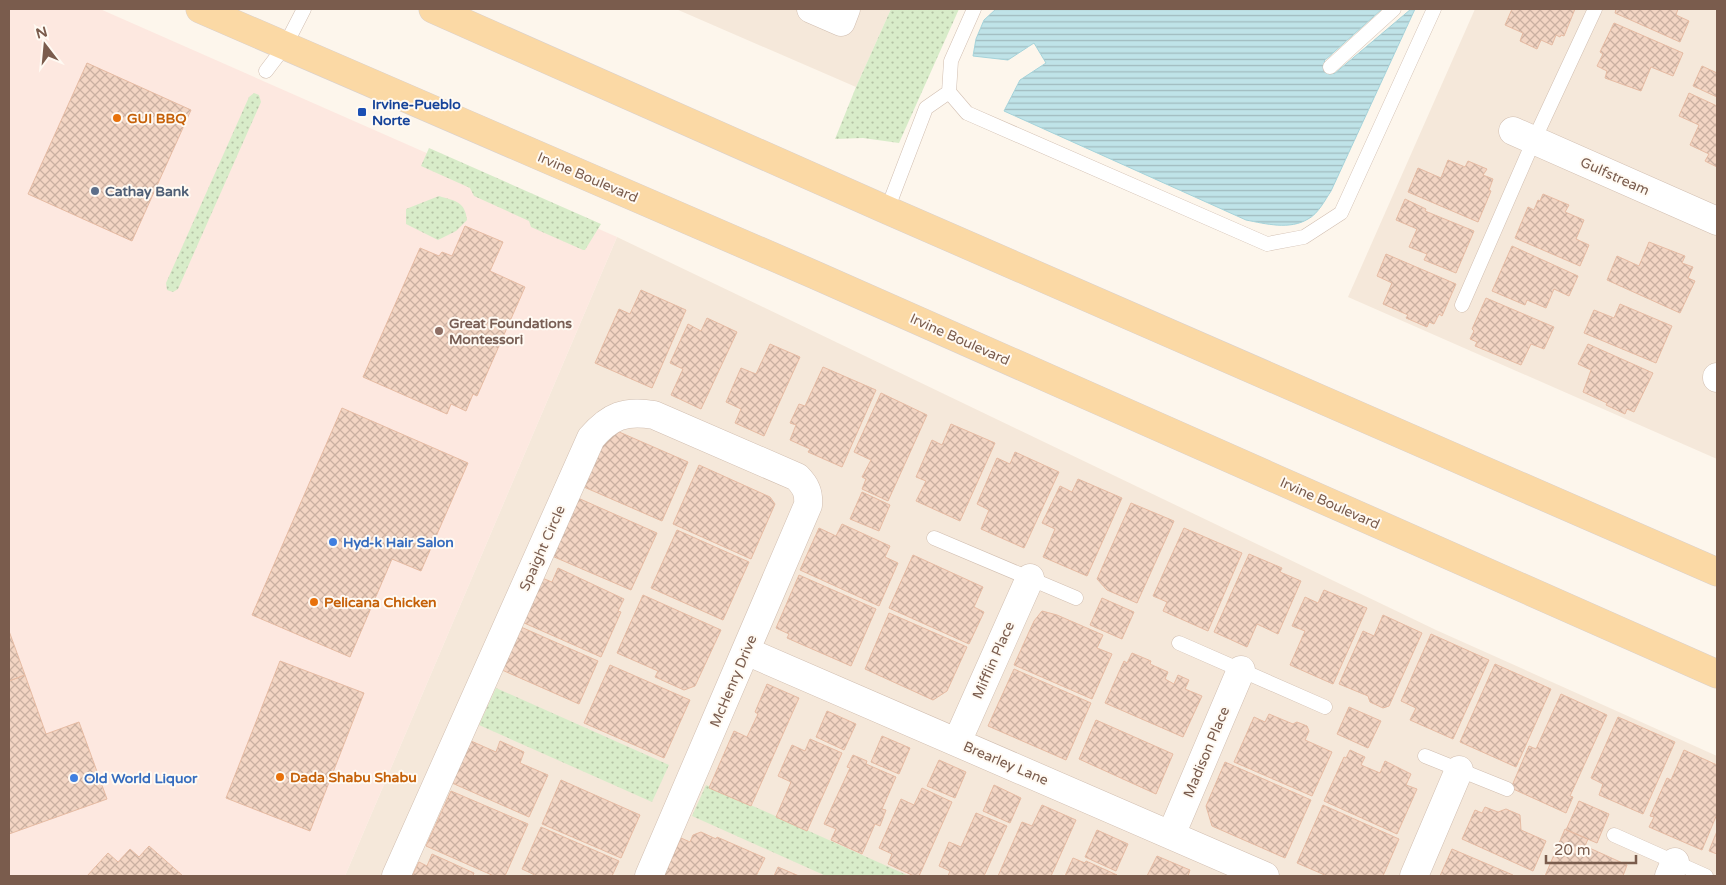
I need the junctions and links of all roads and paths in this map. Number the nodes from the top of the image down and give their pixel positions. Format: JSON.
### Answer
{"nodes":[{"id":1,"x":200,"y":9,"type":"edge"},
{"id":2,"x":304,"y":9,"type":"edge"},
{"id":3,"x":433,"y":9,"type":"edge"},
{"id":4,"x":810,"y":9,"type":"edge"},
{"id":5,"x":846,"y":9,"type":"edge"},
{"id":6,"x":974,"y":9,"type":"edge"},
{"id":7,"x":1394,"y":9,"type":"edge"},
{"id":8,"x":1434,"y":9,"type":"edge"},
{"id":9,"x":1595,"y":9,"type":"edge"},
{"id":10,"x":285,"y":46,"type":"junction"},
{"id":11,"x":1330,"y":67,"type":"dead end"},
{"id":12,"x":266,"y":71,"type":"dead end"},
{"id":13,"x":949,"y":92,"type":"junction"},
{"id":14,"x":1524,"y":136,"type":"junction"},
{"id":15,"x":887,"y":210,"type":"junction"},
{"id":16,"x":1717,"y":221,"type":"edge"},
{"id":17,"x":1462,"y":305,"type":"dead end"},
{"id":18,"x":805,"y":485,"type":"joint"},
{"id":19,"x":934,"y":538,"type":"dead end"},
{"id":20,"x":1717,"y":572,"type":"edge"},
{"id":21,"x":1030,"y":578,"type":"junction"},
{"id":22,"x":1076,"y":598,"type":"dead end"},
{"id":23,"x":1179,"y":643,"type":"dead end"},
{"id":24,"x":746,"y":651,"type":"junction"},
{"id":25,"x":1241,"y":670,"type":"junction"},
{"id":26,"x":1717,"y":674,"type":"edge"},
{"id":27,"x":1325,"y":707,"type":"dead end"},
{"id":28,"x":957,"y":742,"type":"junction"},
{"id":29,"x":1425,"y":756,"type":"dead end"},
{"id":30,"x":1459,"y":770,"type":"junction"},
{"id":31,"x":1507,"y":789,"type":"dead end"},
{"id":32,"x":1614,"y":834,"type":"dead end"},
{"id":33,"x":1171,"y":835,"type":"junction"},
{"id":34,"x":1672,"y":869,"type":"edge"},
{"id":35,"x":396,"y":876,"type":"edge"},
{"id":36,"x":649,"y":876,"type":"edge"},
{"id":37,"x":1266,"y":876,"type":"edge"},
{"id":38,"x":1414,"y":876,"type":"edge"},
{"id":39,"x":1706,"y":876,"type":"edge"}],
"edges":[{"from":1,"to":10,"type":"main road","name":"Irvine Boulevard"},
{"from":2,"to":10,"type":"lane"},
{"from":3,"to":15,"type":"main road"},
{"from":4,"to":5,"type":"street"},
{"from":6,"to":13,"type":"lane"},
{"from":7,"to":11,"type":"lane"},
{"from":8,"to":13,"type":"lane"},
{"from":9,"to":14,"type":"lane"},
{"from":10,"to":12,"type":"lane"},
{"from":10,"to":26,"type":"main road","name":"Irvine Boulevard"},
{"from":13,"to":15,"type":"lane"},
{"from":14,"to":16,"type":"street","name":"Gulfstream"},
{"from":14,"to":17,"type":"lane"},
{"from":15,"to":20,"type":"main road"},
{"from":18,"to":24,"type":"street","name":"McHenry Drive"},
{"from":18,"to":35,"type":"street","name":"Spaight Circle"},
{"from":19,"to":21,"type":"lane"},
{"from":21,"to":22,"type":"lane"},
{"from":21,"to":28,"type":"street","name":"Mifflin Place"},
{"from":23,"to":25,"type":"lane"},
{"from":24,"to":28,"type":"street","name":"Brearley Lane"},
{"from":24,"to":36,"type":"street","name":"McHenry Drive"},
{"from":25,"to":27,"type":"lane"},
{"from":25,"to":33,"type":"street","name":"Madison Place"},
{"from":28,"to":33,"type":"street","name":"Brearley Lane"},
{"from":29,"to":30,"type":"lane"},
{"from":30,"to":31,"type":"lane"},
{"from":30,"to":38,"type":"street"},
{"from":32,"to":34,"type":"lane"},
{"from":33,"to":37,"type":"street","name":"Brearley Lane"},
{"from":34,"to":39,"type":"lane"}]}
